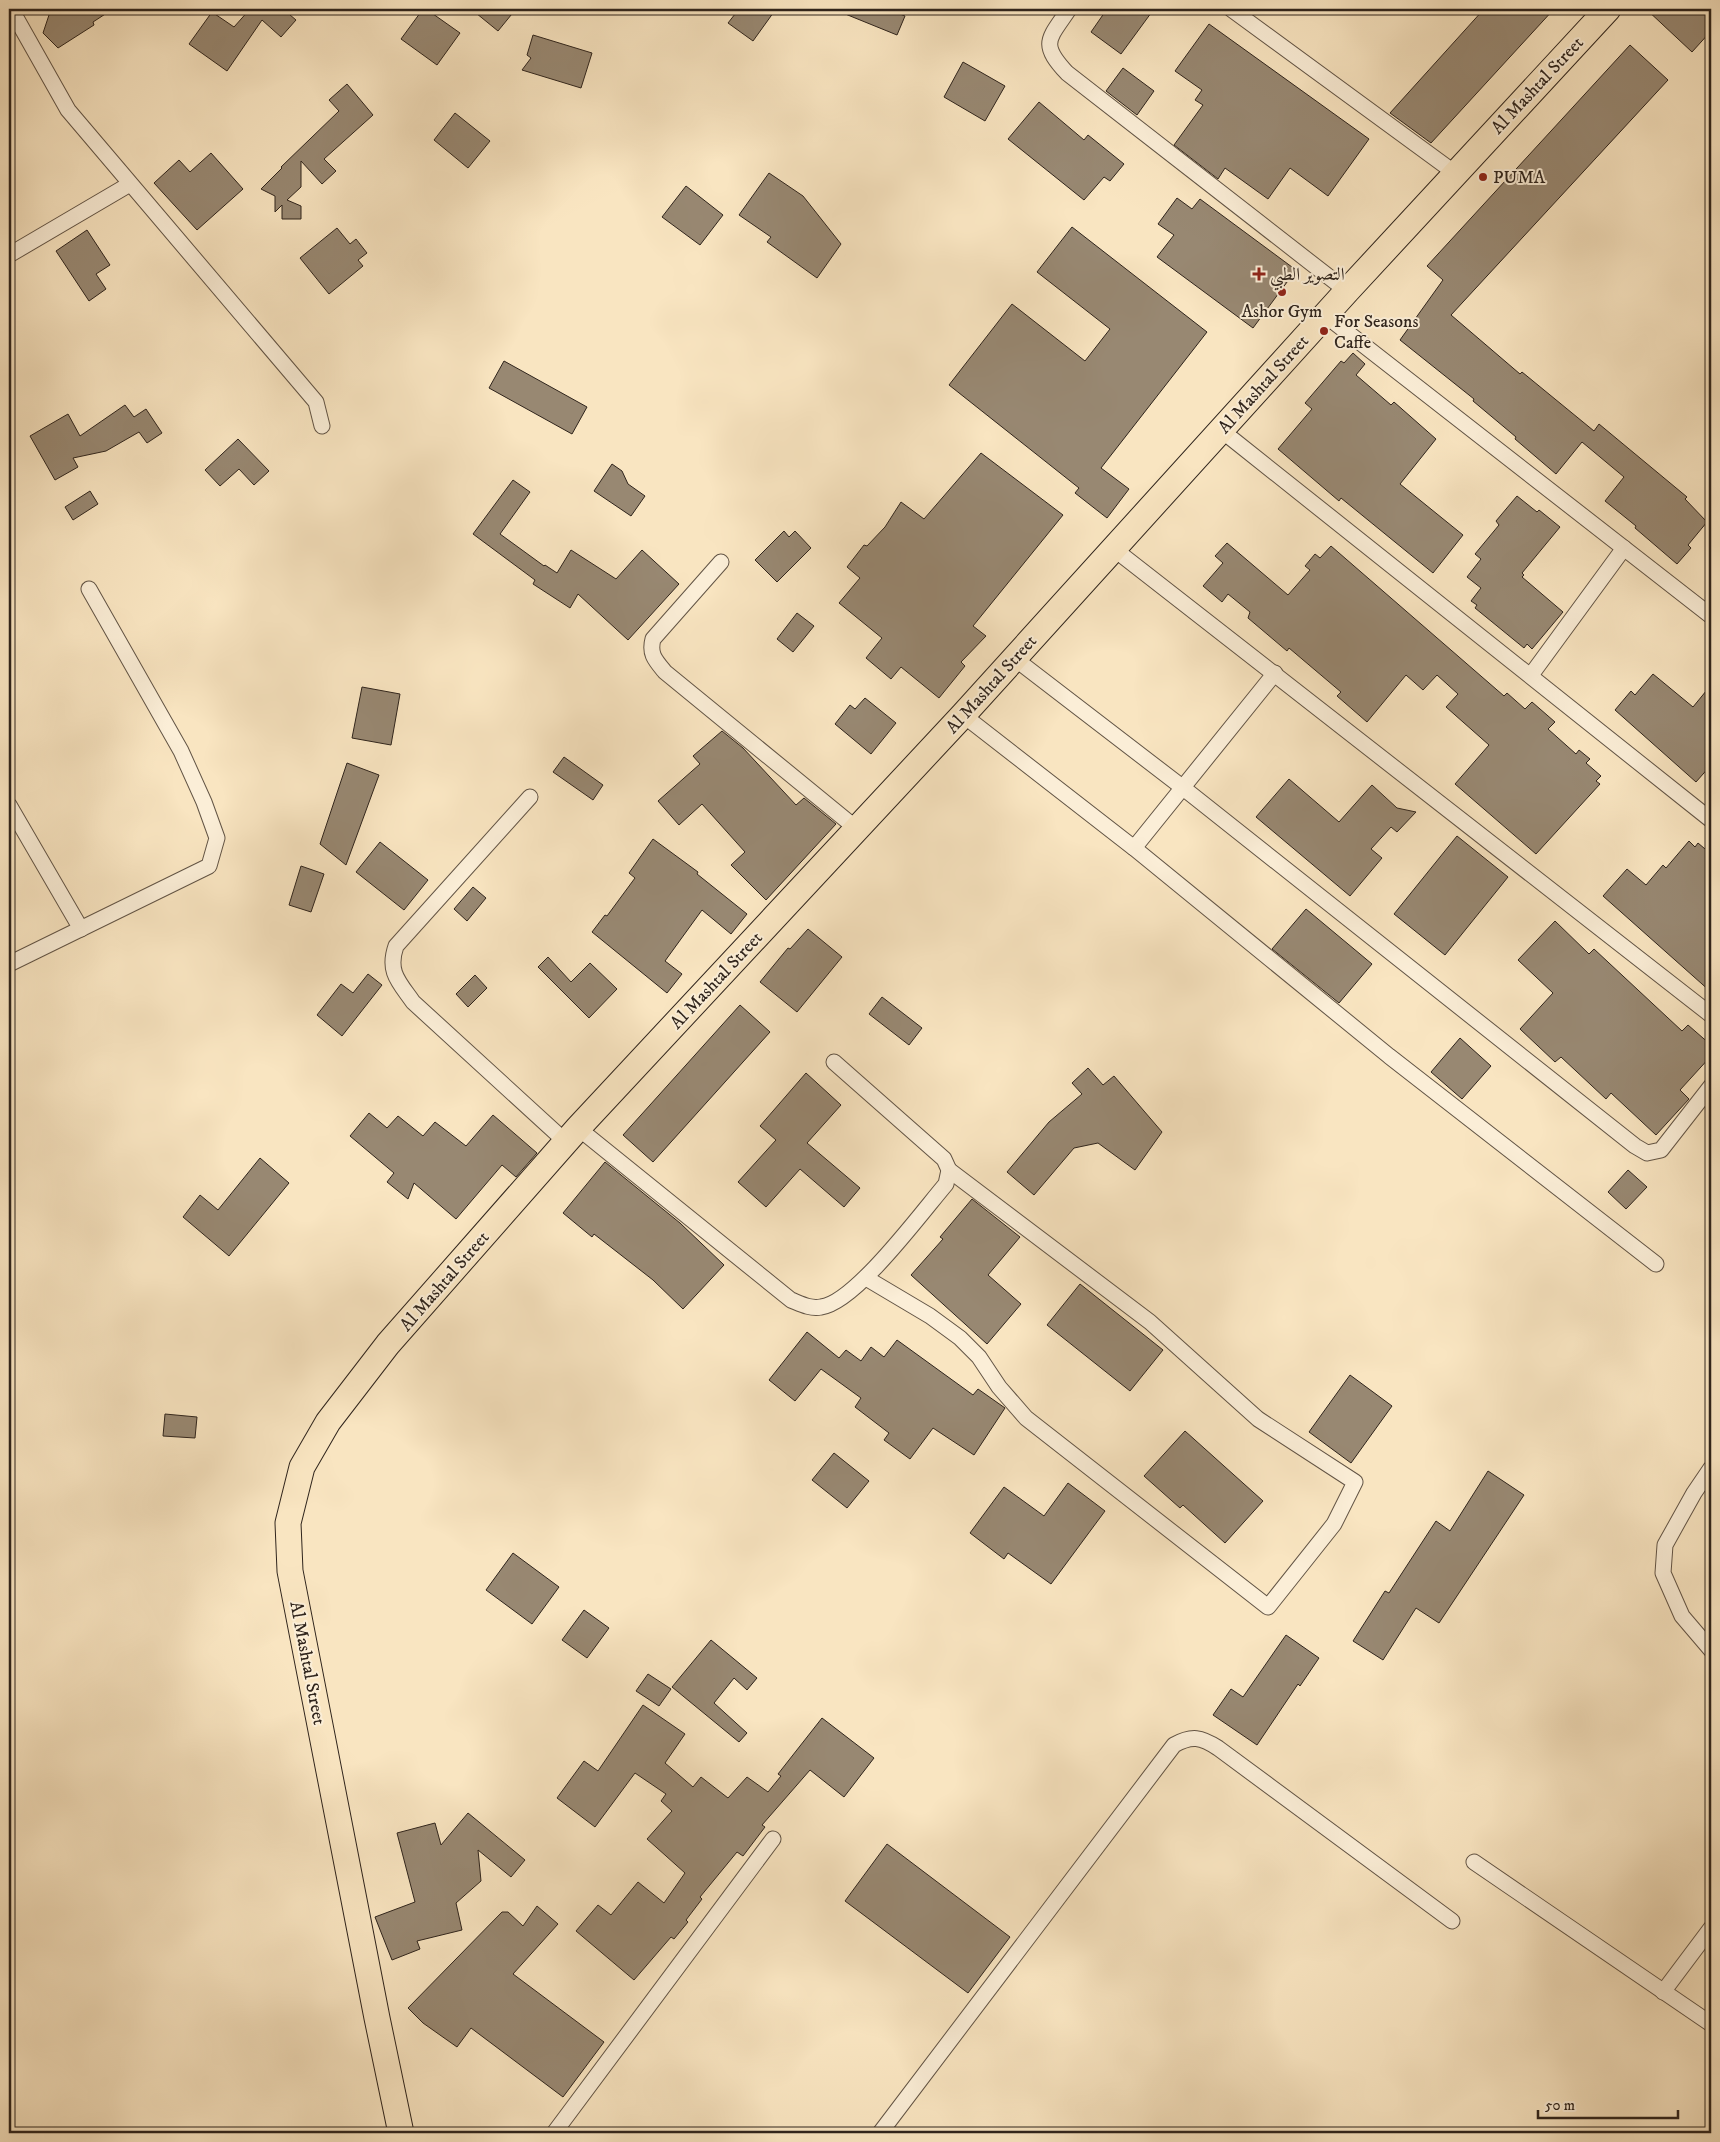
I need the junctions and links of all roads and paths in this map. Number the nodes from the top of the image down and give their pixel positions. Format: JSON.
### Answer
{"nodes":[{"id":1,"x":11,"y":9,"type":"edge"},
{"id":2,"x":1069,"y":9,"type":"edge"},
{"id":3,"x":1231,"y":9,"type":"edge"},
{"id":4,"x":1608,"y":9,"type":"edge"},
{"id":5,"x":1455,"y":173,"type":"junction"},
{"id":6,"x":130,"y":184,"type":"junction"},
{"id":7,"x":9,"y":255,"type":"edge"},
{"id":8,"x":1347,"y":291,"type":"junction"},
{"id":9,"x":1325,"y":315,"type":"junction"},
{"id":10,"x":322,"y":426,"type":"dead end"},
{"id":11,"x":1222,"y":430,"type":"junction"},
{"id":12,"x":1624,"y":548,"type":"junction"},
{"id":13,"x":1114,"y":549,"type":"junction"},
{"id":14,"x":721,"y":562,"type":"dead end"},
{"id":15,"x":89,"y":589,"type":"dead end"},
{"id":16,"x":1711,"y":616,"type":"edge"},
{"id":17,"x":1014,"y":658,"type":"junction"},
{"id":18,"x":1275,"y":673,"type":"junction"},
{"id":19,"x":1531,"y":675,"type":"junction"},
{"id":20,"x":963,"y":715,"type":"junction"},
{"id":21,"x":1182,"y":787,"type":"junction"},
{"id":22,"x":530,"y":797,"type":"dead end"},
{"id":23,"x":9,"y":805,"type":"edge"},
{"id":24,"x":1711,"y":820,"type":"edge"},
{"id":25,"x":857,"y":829,"type":"junction"},
{"id":26,"x":1134,"y":848,"type":"junction"},
{"id":27,"x":81,"y":929,"type":"junction"},
{"id":28,"x":9,"y":964,"type":"edge"},
{"id":29,"x":1711,"y":1015,"type":"edge"},
{"id":30,"x":834,"y":1062,"type":"dead end"},
{"id":31,"x":1711,"y":1086,"type":"edge"},
{"id":32,"x":572,"y":1135,"type":"junction"},
{"id":33,"x":949,"y":1170,"type":"junction"},
{"id":34,"x":1656,"y":1264,"type":"dead end"},
{"id":35,"x":866,"y":1278,"type":"junction"},
{"id":36,"x":1711,"y":1468,"type":"edge"},
{"id":37,"x":1711,"y":1650,"type":"edge"},
{"id":38,"x":773,"y":1839,"type":"dead end"},
{"id":39,"x":1474,"y":1862,"type":"dead end"},
{"id":40,"x":1452,"y":1921,"type":"dead end"},
{"id":41,"x":1711,"y":1928,"type":"edge"},
{"id":42,"x":1663,"y":1992,"type":"junction"},
{"id":43,"x":1711,"y":2024,"type":"edge"},
{"id":44,"x":402,"y":2133,"type":"edge"},
{"id":45,"x":554,"y":2133,"type":"edge"},
{"id":46,"x":880,"y":2133,"type":"edge"}],
"edges":[{"from":1,"to":6,"type":"street"},
{"from":2,"to":8,"type":"street"},
{"from":3,"to":5,"type":"street"},
{"from":4,"to":5,"type":"main road","name":"Al Mashtal Street"},
{"from":5,"to":8,"type":"main road","name":"Al Mashtal Street"},
{"from":6,"to":7,"type":"street"},
{"from":6,"to":10,"type":"street"},
{"from":8,"to":9,"type":"main road","name":"Al Mashtal Street"},
{"from":9,"to":11,"type":"main road","name":"Al Mashtal Street"},
{"from":9,"to":12,"type":"street"},
{"from":11,"to":13,"type":"main road","name":"Al Mashtal Street"},
{"from":11,"to":19,"type":"street"},
{"from":12,"to":16,"type":"street"},
{"from":12,"to":19,"type":"street"},
{"from":13,"to":17,"type":"main road","name":"Al Mashtal Street"},
{"from":13,"to":18,"type":"street"},
{"from":14,"to":25,"type":"street"},
{"from":15,"to":27,"type":"street"},
{"from":17,"to":20,"type":"main road","name":"Al Mashtal Street"},
{"from":17,"to":21,"type":"street"},
{"from":18,"to":21,"type":"street"},
{"from":18,"to":29,"type":"street"},
{"from":19,"to":24,"type":"street"},
{"from":20,"to":25,"type":"main road","name":"Al Mashtal Street"},
{"from":20,"to":26,"type":"street"},
{"from":21,"to":26,"type":"street"},
{"from":21,"to":31,"type":"street"},
{"from":22,"to":32,"type":"street"},
{"from":23,"to":27,"type":"street"},
{"from":25,"to":32,"type":"main road","name":"Al Mashtal Street"},
{"from":26,"to":34,"type":"street"},
{"from":27,"to":28,"type":"street"},
{"from":30,"to":33,"type":"street"},
{"from":32,"to":35,"type":"street"},
{"from":32,"to":44,"type":"main road","name":"Al Mashtal Street"},
{"from":33,"to":35,"type":"street"},
{"from":33,"to":35,"type":"street"},
{"from":36,"to":37,"type":"street"},
{"from":38,"to":45,"type":"street"},
{"from":39,"to":42,"type":"street"},
{"from":40,"to":46,"type":"street"},
{"from":41,"to":42,"type":"street"},
{"from":42,"to":43,"type":"street"}]}
